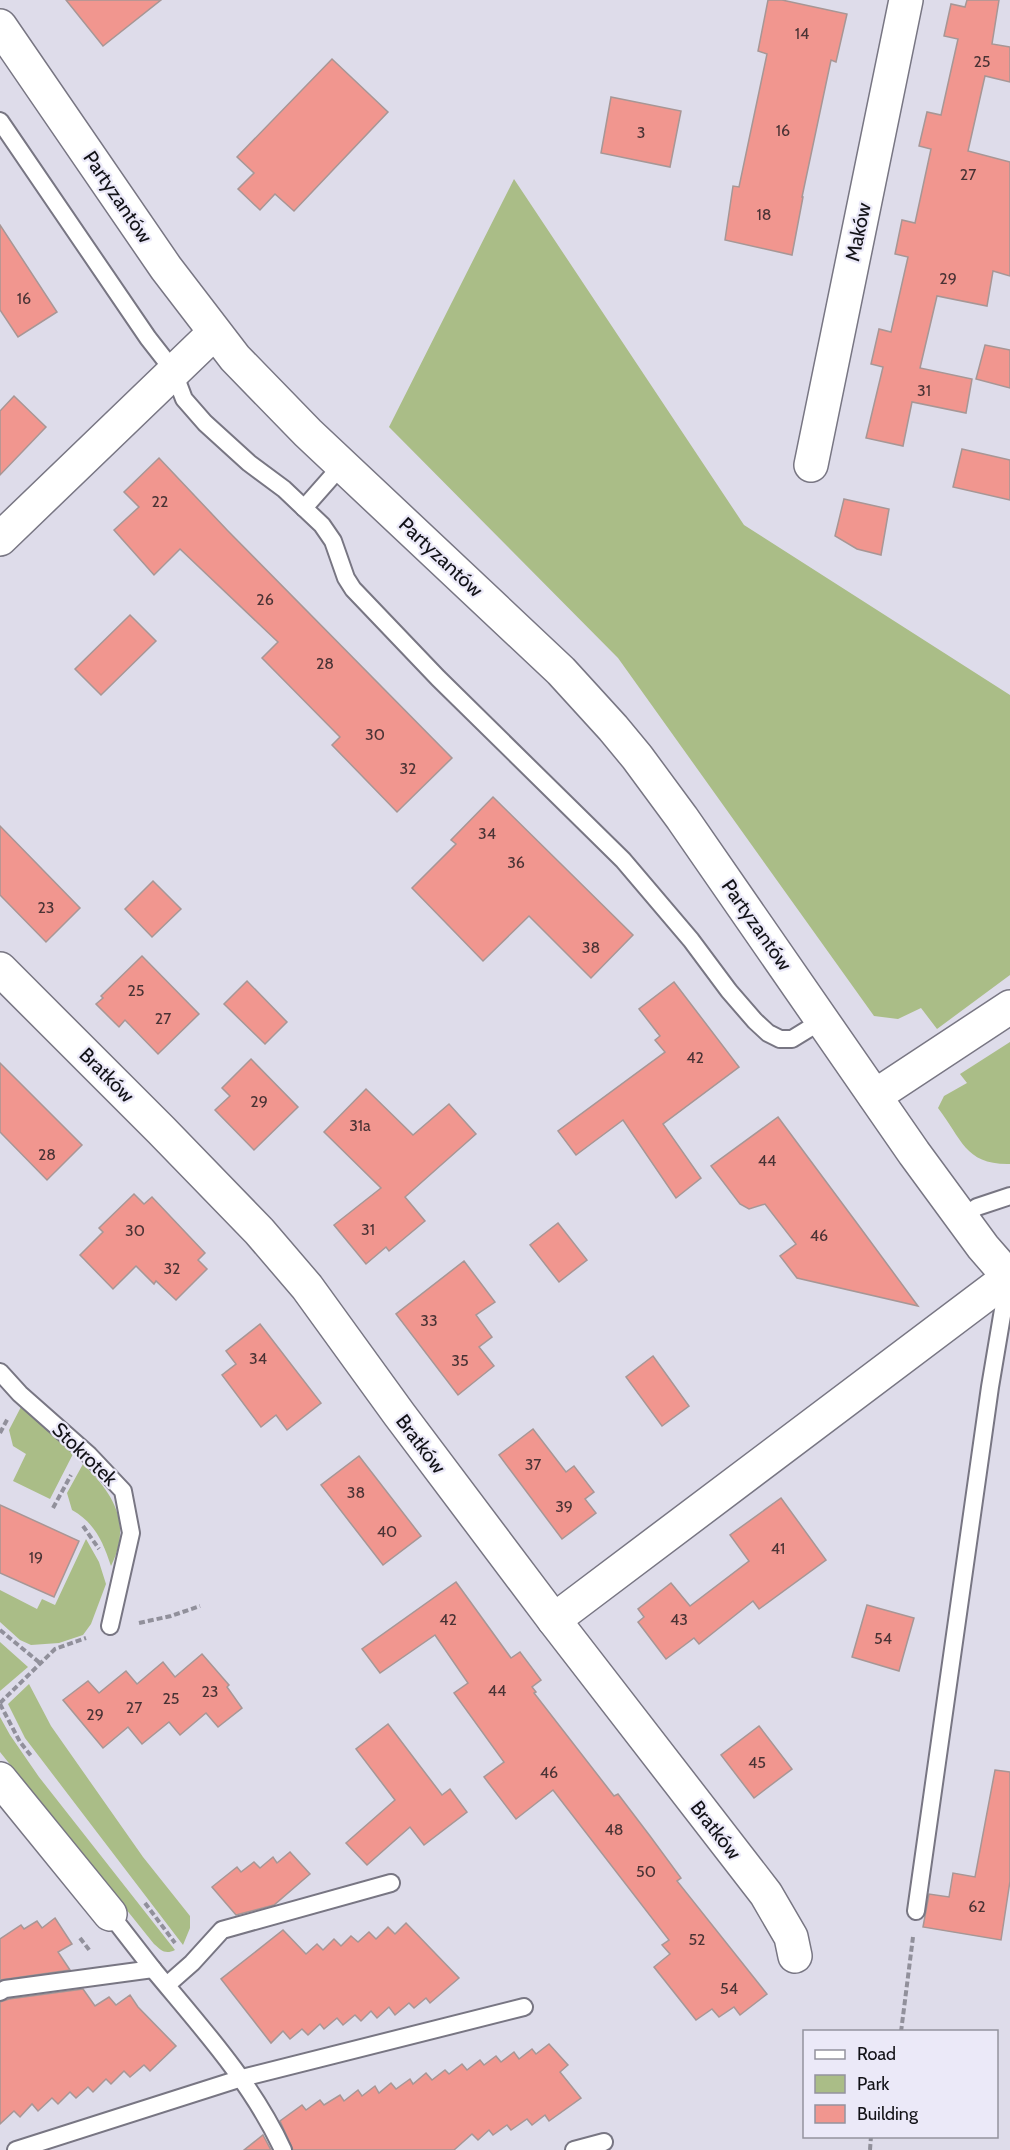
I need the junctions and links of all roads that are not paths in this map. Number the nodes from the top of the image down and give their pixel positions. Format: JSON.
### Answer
{"nodes":[{"id":1,"x":906,"y":0,"type":"edge"},
{"id":2,"x":0,"y":26,"type":"edge"},
{"id":3,"x":0,"y":121,"type":"edge"},
{"id":4,"x":214,"y":333,"type":"junction"},
{"id":5,"x":173,"y":370,"type":"junction"},
{"id":6,"x":342,"y":465,"type":"junction"},
{"id":7,"x":811,"y":465,"type":"dead end"},
{"id":8,"x":303,"y":508,"type":"junction"},
{"id":9,"x":0,"y":539,"type":"edge"},
{"id":10,"x":0,"y":969,"type":"edge"},
{"id":11,"x":1010,"y":1007,"type":"edge"},
{"id":12,"x":822,"y":1020,"type":"junction"},
{"id":13,"x":875,"y":1096,"type":"junction"},
{"id":14,"x":1010,"y":1197,"type":"edge"},
{"id":15,"x":961,"y":1218,"type":"junction"},
{"id":16,"x":1010,"y":1277,"type":"edge"},
{"id":17,"x":0,"y":1372,"type":"edge"},
{"id":18,"x":554,"y":1620,"type":"junction"},
{"id":19,"x":110,"y":1626,"type":"road end"},
{"id":20,"x":0,"y":1779,"type":"edge"},
{"id":21,"x":391,"y":1882,"type":"dead end"},
{"id":22,"x":916,"y":1911,"type":"road end"},
{"id":23,"x":110,"y":1914,"type":"joint"},
{"id":24,"x":795,"y":1956,"type":"dead end"},
{"id":25,"x":153,"y":1969,"type":"junction"},
{"id":26,"x":167,"y":1984,"type":"junction"},
{"id":27,"x":0,"y":1992,"type":"edge"},
{"id":28,"x":524,"y":2007,"type":"dead end"},
{"id":29,"x":242,"y":2078,"type":"junction"},
{"id":30,"x":604,"y":2142,"type":"dead end"},
{"id":31,"x":16,"y":2150,"type":"edge"},
{"id":32,"x":283,"y":2150,"type":"edge"},
{"id":33,"x":574,"y":2150,"type":"edge"}],
"edges":[{"from":1,"to":7,"type":"street","name":"Maków"},
{"from":2,"to":4,"type":"street","name":"Partyzantów"},
{"from":3,"to":5,"type":"lane"},
{"from":4,"to":5,"type":"street"},
{"from":4,"to":6,"type":"street","name":"Partyzantów"},
{"from":5,"to":8,"type":"lane"},
{"from":5,"to":9,"type":"street"},
{"from":6,"to":8,"type":"lane"},
{"from":6,"to":12,"type":"street","name":"Partyzantów"},
{"from":8,"to":12,"type":"lane"},
{"from":10,"to":18,"type":"street","name":"Bratków"},
{"from":11,"to":13,"type":"street"},
{"from":12,"to":13,"type":"street","name":"Partyzantów"},
{"from":13,"to":15,"type":"street","name":"Partyzantów"},
{"from":14,"to":15,"type":"lane"},
{"from":15,"to":16,"type":"street","name":"Partyzantów"},
{"from":16,"to":18,"type":"street"},
{"from":16,"to":22,"type":"lane"},
{"from":17,"to":19,"type":"lane","name":"Stokrotek"},
{"from":18,"to":24,"type":"street","name":"Bratków"},
{"from":20,"to":23,"type":"street"},
{"from":21,"to":26,"type":"lane"},
{"from":23,"to":25,"type":"lane"},
{"from":25,"to":26,"type":"lane"},
{"from":25,"to":27,"type":"lane"},
{"from":26,"to":29,"type":"lane"},
{"from":28,"to":29,"type":"lane"},
{"from":29,"to":31,"type":"lane"},
{"from":29,"to":32,"type":"lane"},
{"from":30,"to":33,"type":"lane"}]}
